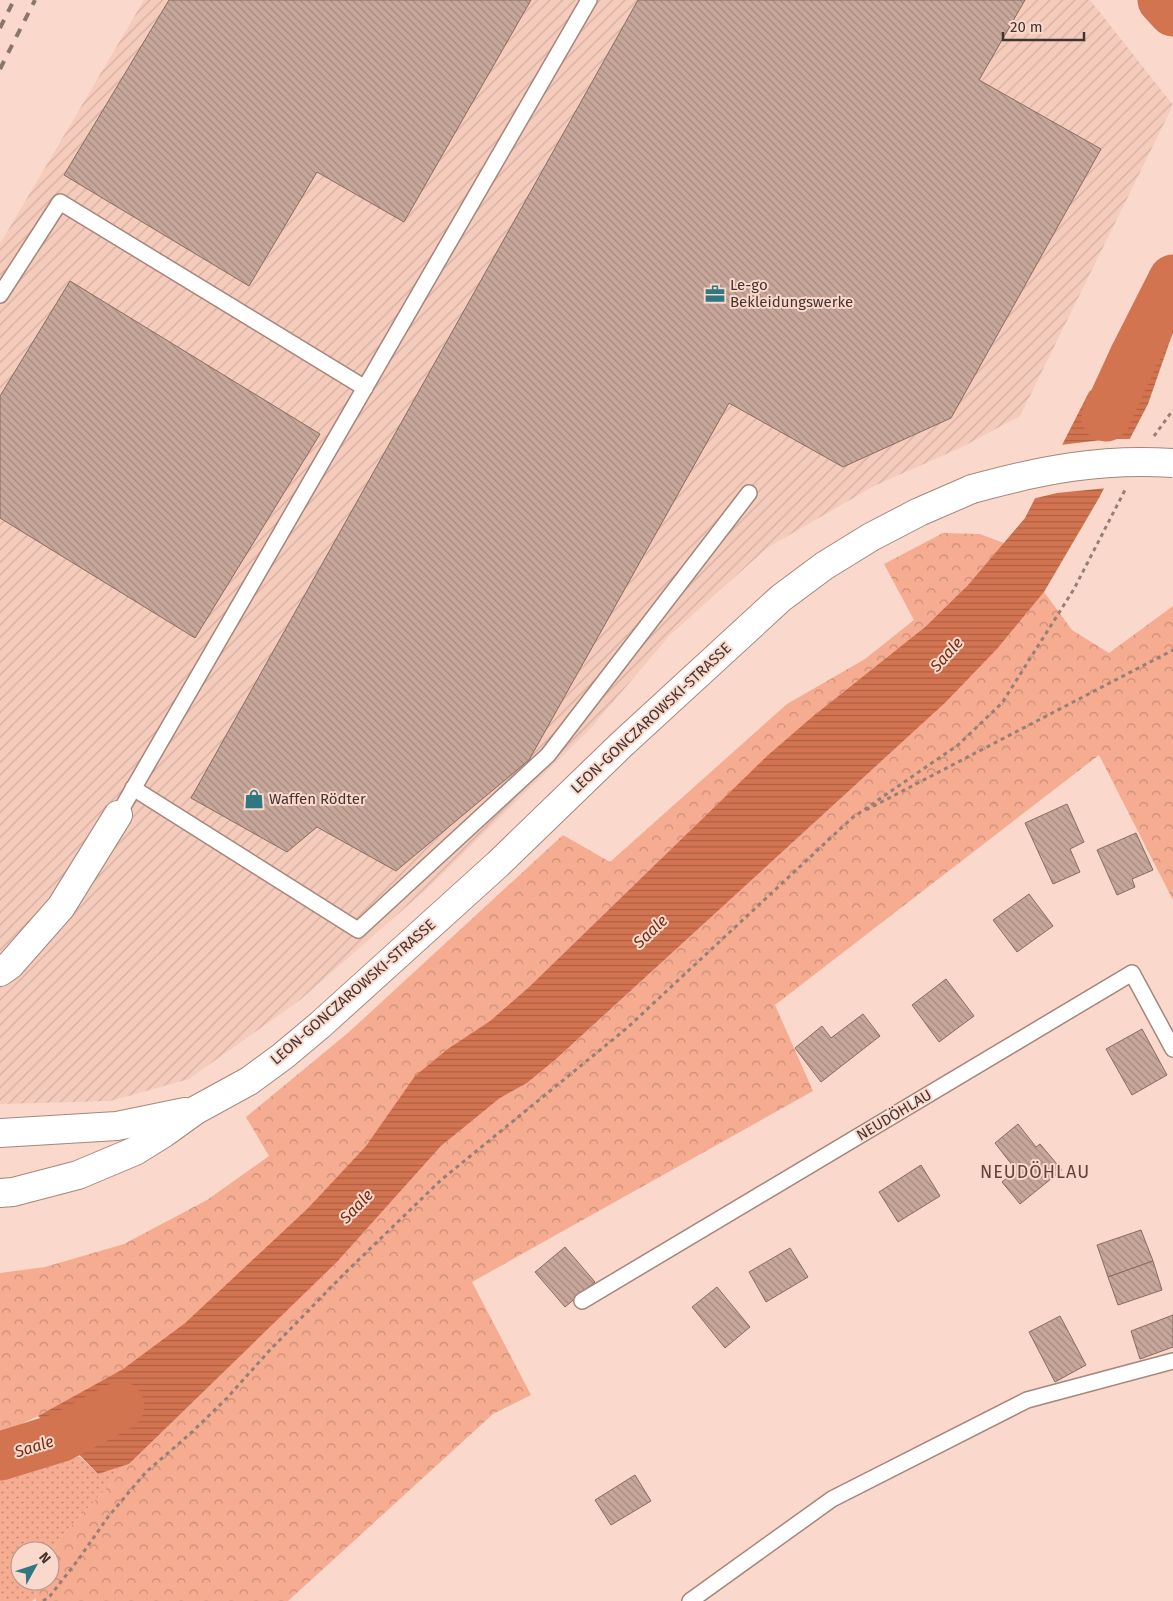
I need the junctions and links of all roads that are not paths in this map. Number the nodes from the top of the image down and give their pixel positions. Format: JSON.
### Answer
{"nodes":[{"id":1,"x":589,"y":0,"type":"edge"},
{"id":2,"x":0,"y":295,"type":"edge"},
{"id":3,"x":365,"y":388,"type":"junction"},
{"id":4,"x":1173,"y":463,"type":"edge"},
{"id":5,"x":749,"y":493,"type":"dead end"},
{"id":6,"x":133,"y":788,"type":"junction"},
{"id":7,"x":118,"y":815,"type":"joint"},
{"id":8,"x":0,"y":972,"type":"edge"},
{"id":9,"x":1173,"y":1049,"type":"edge"},
{"id":10,"x":196,"y":1110,"type":"junction"},
{"id":11,"x":0,"y":1133,"type":"edge"},
{"id":12,"x":0,"y":1193,"type":"edge"},
{"id":13,"x":582,"y":1301,"type":"dead end"},
{"id":14,"x":1173,"y":1361,"type":"edge"},
{"id":15,"x":690,"y":1601,"type":"edge"}],
"edges":[{"from":1,"to":3,"type":"lane"},
{"from":2,"to":3,"type":"lane"},
{"from":3,"to":6,"type":"lane"},
{"from":4,"to":10,"type":"street","name":"LEON-GONCZAROWSKI-STRASSE","bridge":true},
{"from":5,"to":6,"type":"lane"},
{"from":6,"to":7,"type":"lane"},
{"from":7,"to":8,"type":"street"},
{"from":9,"to":13,"type":"lane","name":"NEUDÖHLAU"},
{"from":10,"to":11,"type":"street","name":"LEON-GONCZAROWSKI-STRASSE"},
{"from":10,"to":12,"type":"street","name":"LEON-GONCZAROWSKI-STRASSE"},
{"from":14,"to":15,"type":"lane"}]}
